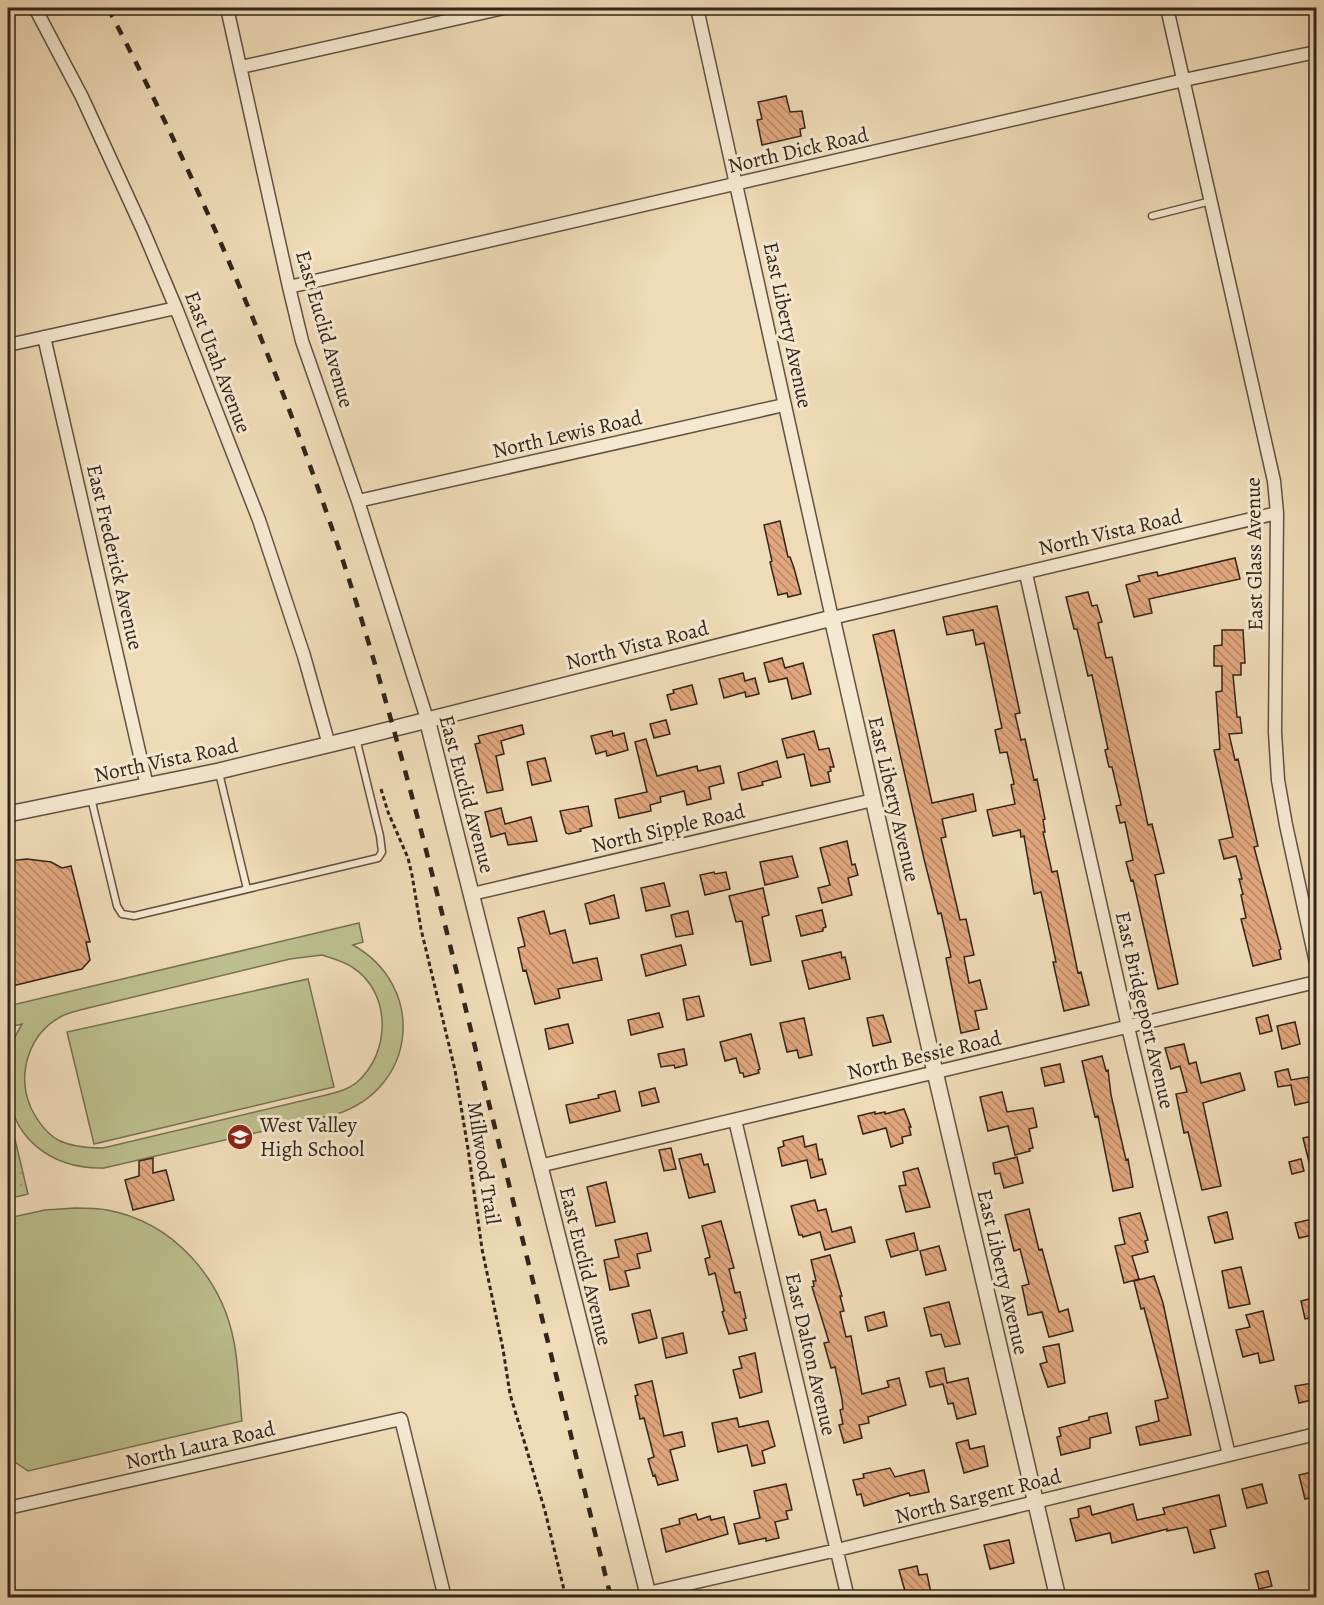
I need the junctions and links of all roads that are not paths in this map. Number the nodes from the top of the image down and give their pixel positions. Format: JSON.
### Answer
{"nodes":[{"id":1,"x":35,"y":8,"type":"edge"},
{"id":2,"x":227,"y":8,"type":"edge"},
{"id":3,"x":504,"y":8,"type":"edge"},
{"id":4,"x":697,"y":8,"type":"edge"},
{"id":5,"x":1167,"y":8,"type":"edge"},
{"id":6,"x":1317,"y":52,"type":"edge"},
{"id":7,"x":241,"y":67,"type":"junction"},
{"id":8,"x":1184,"y":80,"type":"junction"},
{"id":9,"x":737,"y":184,"type":"junction"},
{"id":10,"x":1212,"y":201,"type":"junction"},
{"id":11,"x":1152,"y":216,"type":"dead end"},
{"id":12,"x":289,"y":287,"type":"junction"},
{"id":13,"x":176,"y":308,"type":"junction"},
{"id":14,"x":44,"y":337,"type":"junction"},
{"id":15,"x":8,"y":345,"type":"edge"},
{"id":16,"x":784,"y":405,"type":"junction"},
{"id":17,"x":358,"y":501,"type":"junction"},
{"id":18,"x":1277,"y":513,"type":"junction"},
{"id":19,"x":1026,"y":574,"type":"junction"},
{"id":20,"x":832,"y":618,"type":"junction"},
{"id":21,"x":427,"y":719,"type":"junction"},
{"id":22,"x":356,"y":738,"type":"junction"},
{"id":23,"x":329,"y":745,"type":"junction"},
{"id":24,"x":219,"y":771,"type":"junction"},
{"id":25,"x":147,"y":786,"type":"junction"},
{"id":26,"x":8,"y":791,"type":"edge"},
{"id":27,"x":91,"y":798,"type":"junction"},
{"id":28,"x":873,"y":800,"type":"junction"},
{"id":29,"x":10,"y":814,"type":"edge"},
{"id":30,"x":247,"y":889,"type":"junction"},
{"id":31,"x":472,"y":894,"type":"junction"},
{"id":32,"x":1317,"y":963,"type":"edge"},
{"id":33,"x":1317,"y":982,"type":"edge"},
{"id":34,"x":1128,"y":1027,"type":"junction"},
{"id":35,"x":935,"y":1072,"type":"junction"},
{"id":36,"x":735,"y":1120,"type":"junction"},
{"id":37,"x":539,"y":1166,"type":"junction"},
{"id":38,"x":1317,"y":1434,"type":"edge"},
{"id":39,"x":1229,"y":1455,"type":"junction"},
{"id":40,"x":1036,"y":1502,"type":"junction"},
{"id":41,"x":8,"y":1508,"type":"edge"},
{"id":42,"x":837,"y":1550,"type":"junction"},
{"id":43,"x":648,"y":1595,"type":"edge"},
{"id":44,"x":445,"y":1598,"type":"edge"},
{"id":45,"x":848,"y":1598,"type":"edge"},
{"id":46,"x":1058,"y":1598,"type":"edge"}],
"edges":[{"from":1,"to":13,"type":"street","name":"East Utah Avenue"},
{"from":2,"to":7,"type":"street","name":"East Euclid Avenue"},
{"from":3,"to":7,"type":"street"},
{"from":4,"to":9,"type":"street","name":"East Liberty Avenue"},
{"from":5,"to":8,"type":"street","name":"East Glass Avenue"},
{"from":6,"to":8,"type":"street","name":"North Dick Road"},
{"from":7,"to":12,"type":"street","name":"East Euclid Avenue"},
{"from":8,"to":9,"type":"street","name":"North Dick Road"},
{"from":8,"to":10,"type":"street","name":"East Glass Avenue"},
{"from":9,"to":12,"type":"street","name":"North Dick Road"},
{"from":9,"to":16,"type":"street","name":"East Liberty Avenue"},
{"from":10,"to":11,"type":"lane"},
{"from":10,"to":18,"type":"street","name":"East Glass Avenue"},
{"from":12,"to":17,"type":"street","name":"East Euclid Avenue"},
{"from":13,"to":14,"type":"street"},
{"from":13,"to":23,"type":"street","name":"East Utah Avenue"},
{"from":14,"to":15,"type":"street"},
{"from":14,"to":25,"type":"street","name":"East Frederick Avenue"},
{"from":16,"to":17,"type":"street","name":"North Lewis Road"},
{"from":16,"to":20,"type":"street","name":"East Liberty Avenue"},
{"from":17,"to":21,"type":"street","name":"East Euclid Avenue"},
{"from":18,"to":19,"type":"street","name":"North Vista Road"},
{"from":18,"to":32,"type":"street","name":"East Glass Avenue"},
{"from":19,"to":20,"type":"street","name":"North Vista Road"},
{"from":19,"to":34,"type":"street","name":"East Bridgeport Avenue"},
{"from":20,"to":21,"type":"street","name":"North Vista Road"},
{"from":20,"to":28,"type":"street","name":"East Liberty Avenue"},
{"from":21,"to":22,"type":"street","name":"North Vista Road"},
{"from":21,"to":31,"type":"street","name":"East Euclid Avenue"},
{"from":22,"to":23,"type":"street","name":"North Vista Road"},
{"from":22,"to":30,"type":"lane"},
{"from":23,"to":24,"type":"street","name":"North Vista Road"},
{"from":24,"to":25,"type":"street","name":"North Vista Road"},
{"from":24,"to":30,"type":"lane"},
{"from":25,"to":27,"type":"street","name":"North Vista Road"},
{"from":26,"to":29,"type":"lane"},
{"from":27,"to":29,"type":"street","name":"North Vista Road"},
{"from":27,"to":30,"type":"lane"},
{"from":28,"to":31,"type":"street","name":"North Sipple Road"},
{"from":28,"to":35,"type":"street","name":"East Liberty Avenue"},
{"from":31,"to":37,"type":"street","name":"East Euclid Avenue"},
{"from":33,"to":34,"type":"street","name":"North Bessie Road"},
{"from":34,"to":35,"type":"street","name":"North Bessie Road"},
{"from":34,"to":39,"type":"street","name":"East Bridgeport Avenue"},
{"from":35,"to":36,"type":"street","name":"North Bessie Road"},
{"from":35,"to":40,"type":"street","name":"East Liberty Avenue"},
{"from":36,"to":37,"type":"street","name":"North Bessie Road"},
{"from":36,"to":42,"type":"street","name":"East Dalton Avenue"},
{"from":37,"to":43,"type":"street","name":"East Euclid Avenue"},
{"from":38,"to":39,"type":"street","name":"North Sargent Road"},
{"from":39,"to":40,"type":"street","name":"North Sargent Road"},
{"from":40,"to":42,"type":"street","name":"North Sargent Road"},
{"from":40,"to":46,"type":"street","name":"East Liberty Avenue"},
{"from":41,"to":44,"type":"street","name":"North Laura Road"},
{"from":42,"to":43,"type":"street","name":"North Sargent Road"},
{"from":42,"to":45,"type":"street","name":"East Dalton Avenue"}]}
